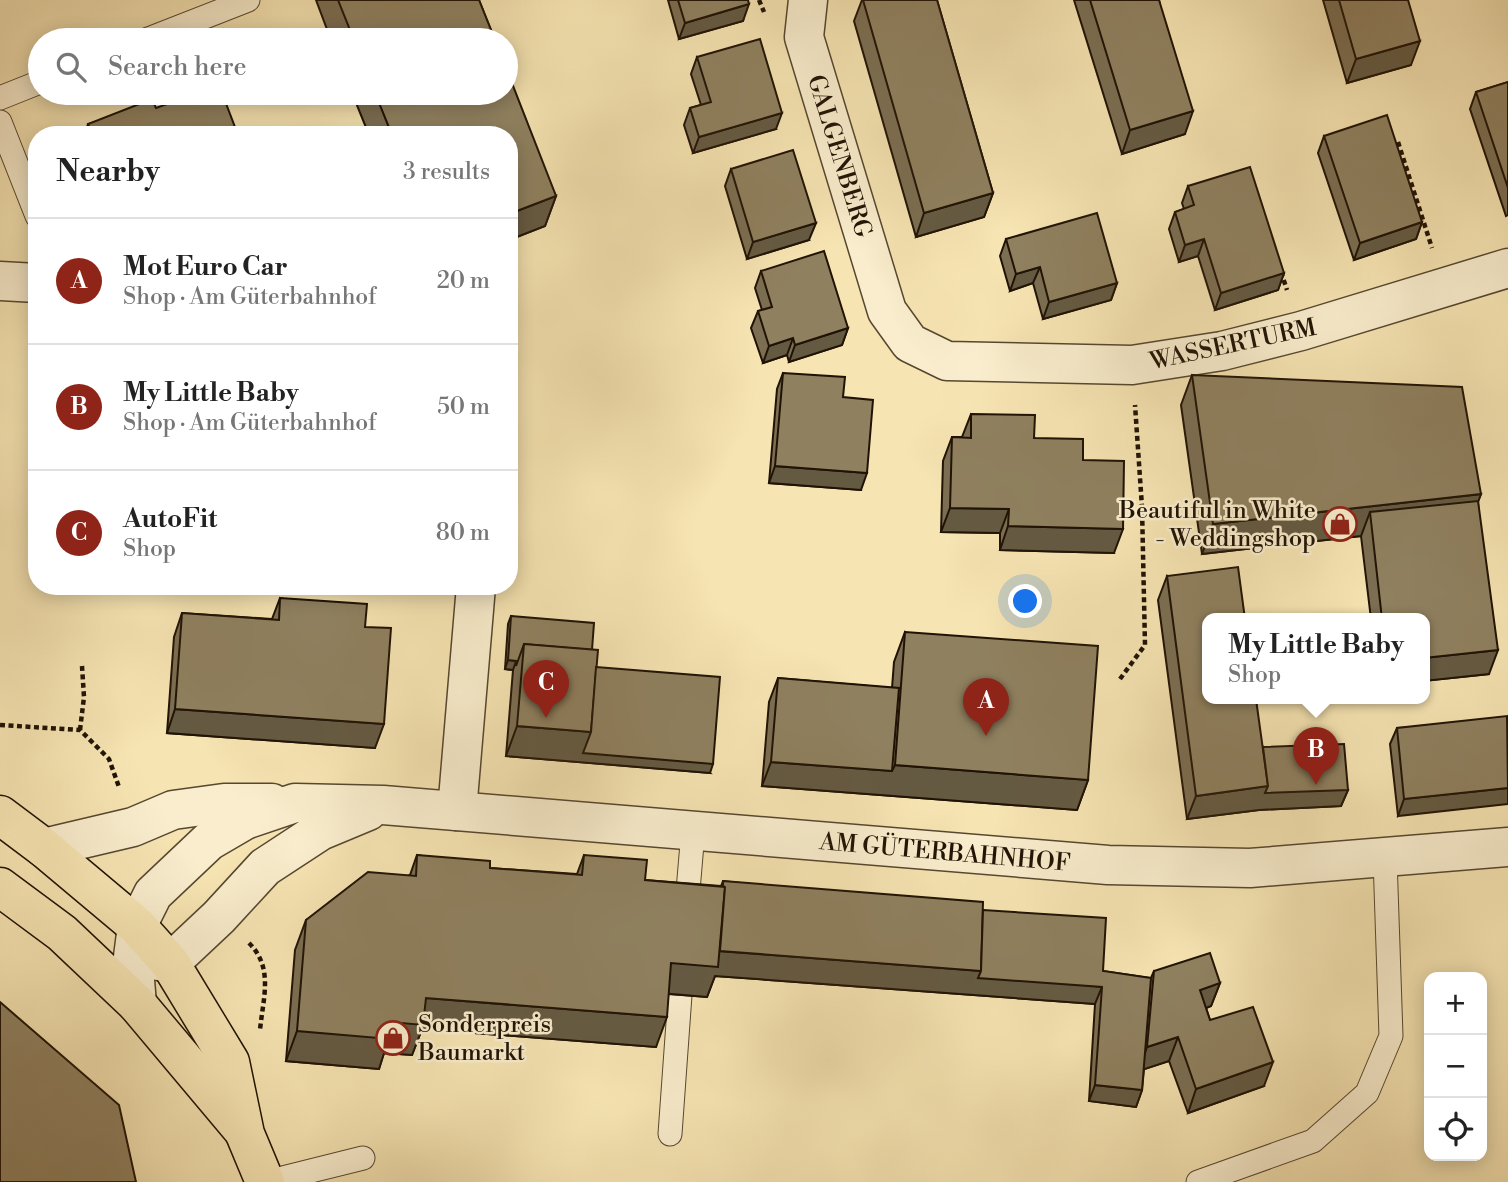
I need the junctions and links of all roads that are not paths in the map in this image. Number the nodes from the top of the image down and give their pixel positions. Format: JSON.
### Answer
{"nodes":[{"id":1,"x":248,"y":0,"type":"edge"},
{"id":2,"x":808,"y":0,"type":"edge"},
{"id":3,"x":177,"y":28,"type":"edge"},
{"id":4,"x":28,"y":87,"type":"edge"},
{"id":5,"x":0,"y":98,"type":"edge"},
{"id":6,"x":0,"y":122,"type":"edge"},
{"id":7,"x":28,"y":193,"type":"edge"},
{"id":8,"x":1508,"y":268,"type":"edge"},
{"id":9,"x":0,"y":281,"type":"edge"},
{"id":10,"x":28,"y":283,"type":"edge"},
{"id":11,"x":887,"y":311,"type":"joint"},
{"id":12,"x":475,"y":595,"type":"edge"},
{"id":13,"x":295,"y":803,"type":"junction"},
{"id":14,"x":383,"y":805,"type":"junction"},
{"id":15,"x":457,"y":811,"type":"junction"},
{"id":16,"x":0,"y":815,"type":"edge"},
{"id":17,"x":692,"y":832,"type":"junction"},
{"id":18,"x":1508,"y":847,"type":"edge"},
{"id":19,"x":44,"y":848,"type":"junction"},
{"id":20,"x":1385,"y":858,"type":"junction"},
{"id":21,"x":0,"y":887,"type":"edge"},
{"id":22,"x":686,"y":914,"type":"edge"},
{"id":23,"x":62,"y":933,"type":"junction"},
{"id":24,"x":135,"y":941,"type":"junction"},
{"id":25,"x":170,"y":963,"type":"junction"},
{"id":26,"x":680,"y":995,"type":"edge"},
{"id":27,"x":137,"y":1003,"type":"junction"},
{"id":28,"x":246,"y":1133,"type":"junction"},
{"id":29,"x":670,"y":1134,"type":"dead end"},
{"id":30,"x":363,"y":1158,"type":"dead end"},
{"id":31,"x":322,"y":1169,"type":"junction"},
{"id":32,"x":266,"y":1182,"type":"edge"},
{"id":33,"x":345,"y":1182,"type":"edge"},
{"id":34,"x":1198,"y":1182,"type":"edge"}],
"edges":[{"from":1,"to":3,"type":"lane"},
{"from":2,"to":11,"type":"street","name":"GALGENBERG"},
{"from":4,"to":5,"type":"lane"},
{"from":6,"to":7,"type":"lane"},
{"from":8,"to":11,"type":"street","name":"WASSERTURM"},
{"from":9,"to":10,"type":"street"},
{"from":12,"to":15,"type":"street"},
{"from":13,"to":14,"type":"street","name":"AM GÜTERBAHNHOF"},
{"from":13,"to":19,"type":"street","name":"AM GÜTERBAHNHOF"},
{"from":13,"to":24,"type":"street","name":"AM GÜTERBAHNHOF"},
{"from":14,"to":15,"type":"street","name":"AM GÜTERBAHNHOF"},
{"from":14,"to":25,"type":"street","name":"AM GÜTERBAHNHOF"},
{"from":15,"to":17,"type":"street","name":"AM GÜTERBAHNHOF"},
{"from":16,"to":19,"type":"main road"},
{"from":17,"to":20,"type":"street","name":"AM GÜTERBAHNHOF"},
{"from":17,"to":22,"type":"lane"},
{"from":18,"to":20,"type":"street","name":"AM GÜTERBAHNHOF"},
{"from":19,"to":24,"type":"main road"},
{"from":20,"to":34,"type":"lane"},
{"from":21,"to":23,"type":"main road"},
{"from":23,"to":24,"type":"street"},
{"from":23,"to":27,"type":"main road"},
{"from":24,"to":25,"type":"main road"},
{"from":24,"to":27,"type":"street"},
{"from":25,"to":28,"type":"main road"},
{"from":26,"to":29,"type":"lane"},
{"from":27,"to":28,"type":"main road"},
{"from":28,"to":32,"type":"main road"},
{"from":30,"to":31,"type":"lane"},
{"from":31,"to":32,"type":"lane"},
{"from":31,"to":33,"type":"lane"}]}
